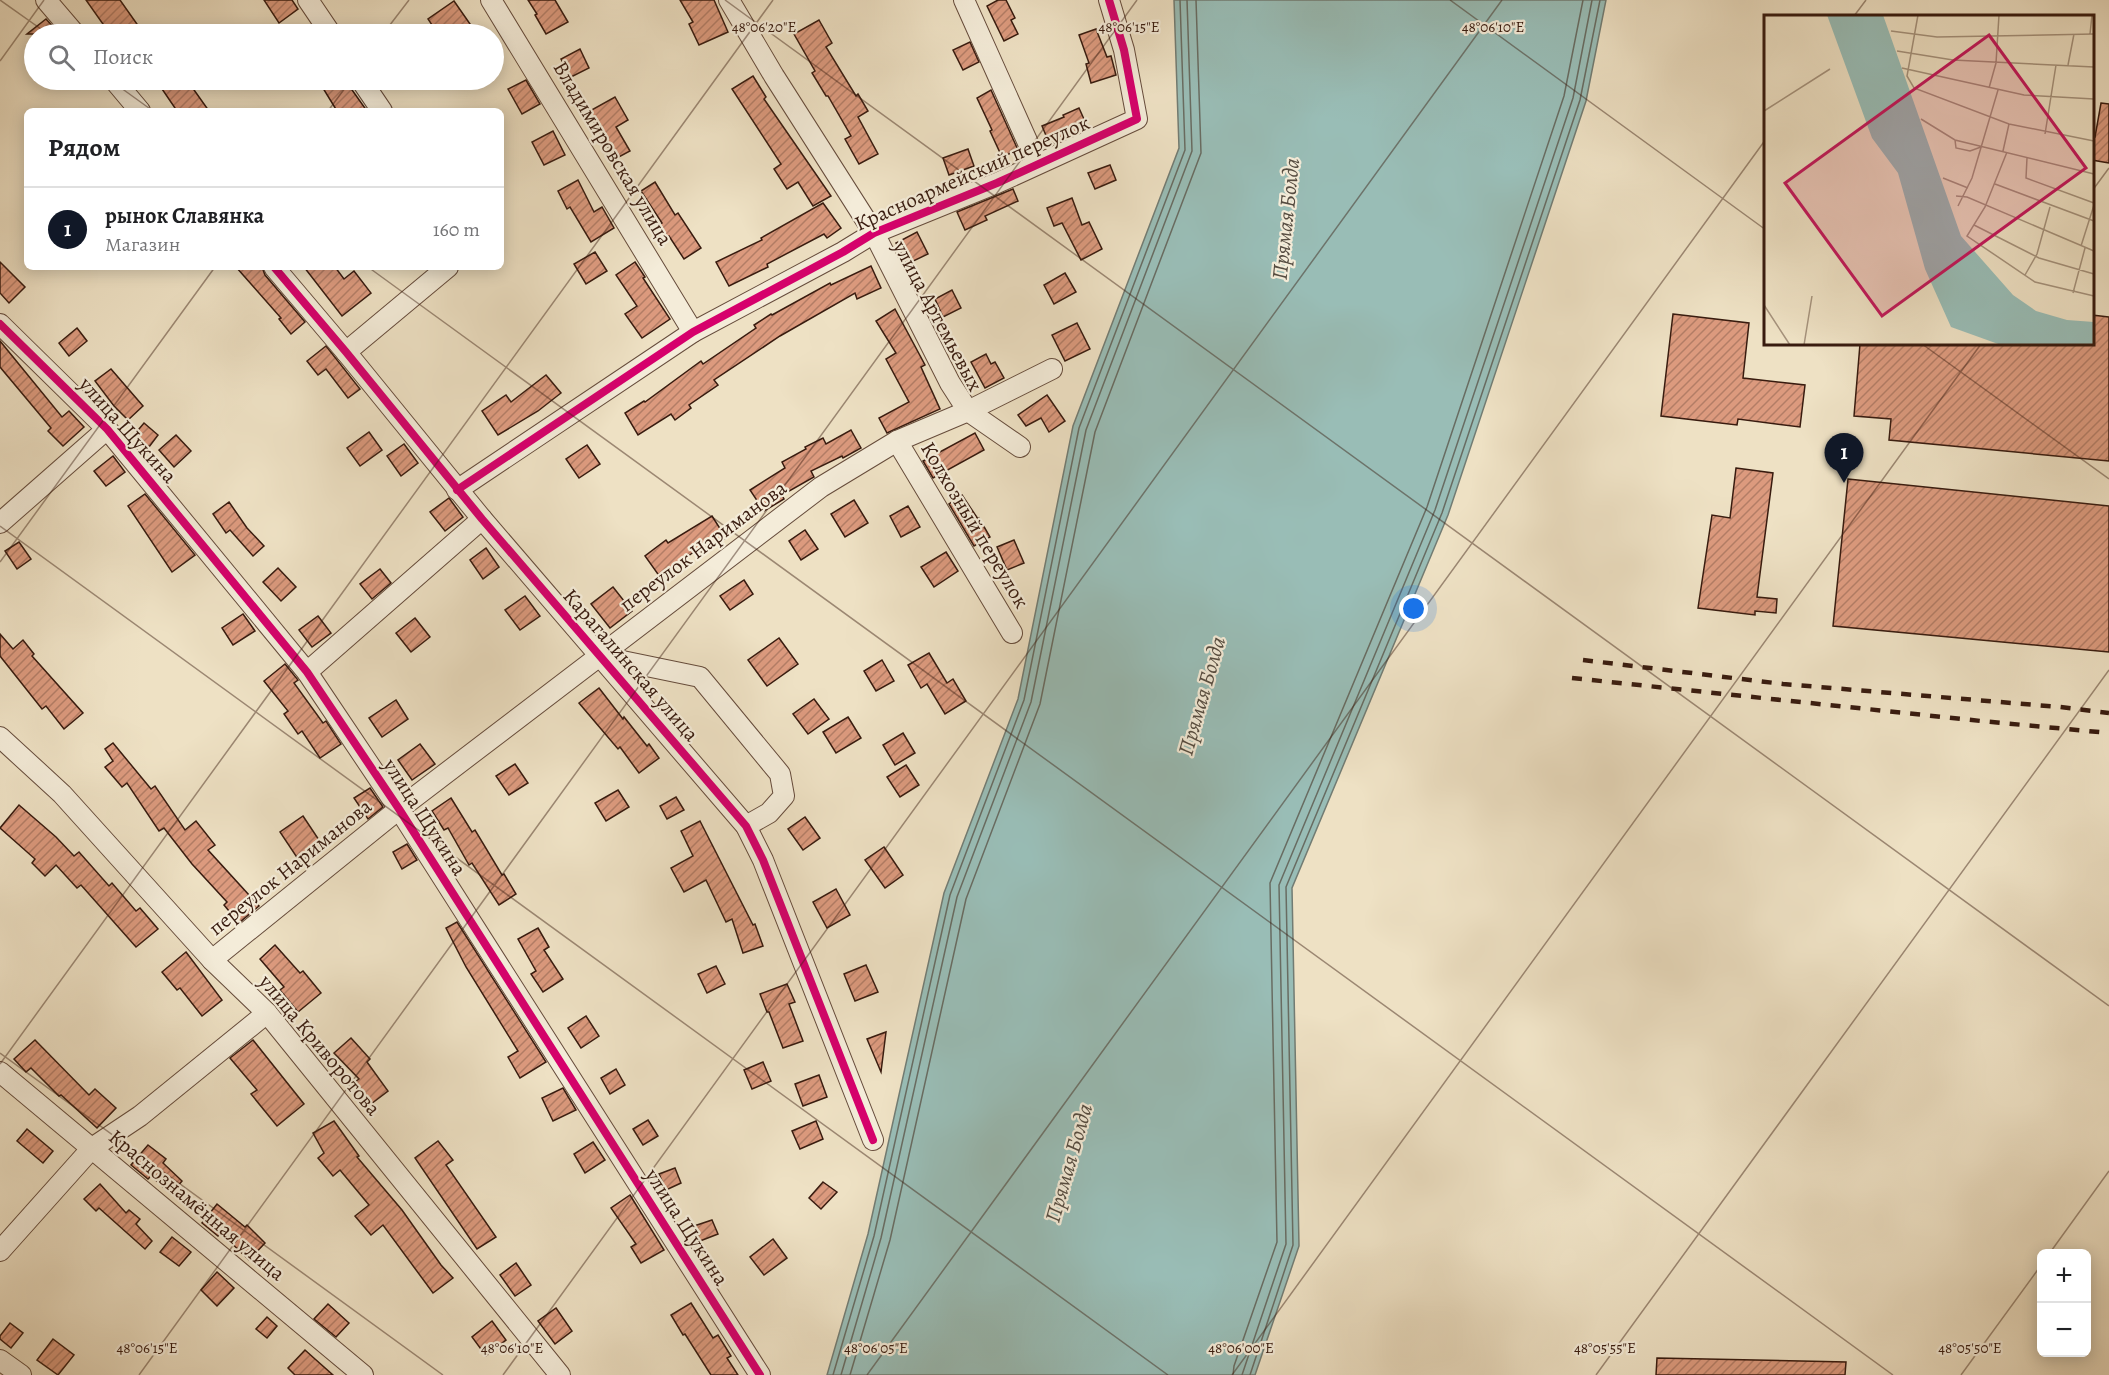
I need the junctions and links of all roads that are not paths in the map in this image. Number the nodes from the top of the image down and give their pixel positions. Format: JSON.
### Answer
{"nodes":[{"id":1,"x":46,"y":0,"type":"edge"},
{"id":2,"x":308,"y":0,"type":"edge"},
{"id":3,"x":491,"y":0,"type":"edge"},
{"id":4,"x":729,"y":0,"type":"edge"},
{"id":5,"x":964,"y":0,"type":"edge"},
{"id":6,"x":1109,"y":0,"type":"edge"},
{"id":7,"x":66,"y":24,"type":"edge"},
{"id":8,"x":324,"y":24,"type":"edge"},
{"id":9,"x":123,"y":90,"type":"edge"},
{"id":10,"x":368,"y":90,"type":"edge"},
{"id":11,"x":138,"y":108,"type":"edge"},
{"id":12,"x":380,"y":108,"type":"edge"},
{"id":13,"x":1037,"y":163,"type":"junction"},
{"id":14,"x":874,"y":233,"type":"junction"},
{"id":15,"x":277,"y":270,"type":"edge"},
{"id":16,"x":444,"y":270,"type":"edge"},
{"id":17,"x":0,"y":324,"type":"edge"},
{"id":18,"x":693,"y":332,"type":"junction"},
{"id":19,"x":346,"y":352,"type":"junction"},
{"id":20,"x":1052,"y":369,"type":"dead end"},
{"id":21,"x":968,"y":411,"type":"junction"},
{"id":22,"x":107,"y":429,"type":"junction"},
{"id":23,"x":897,"y":441,"type":"junction"},
{"id":24,"x":1020,"y":447,"type":"dead end"},
{"id":25,"x":457,"y":490,"type":"junction"},
{"id":26,"x":482,"y":519,"type":"junction"},
{"id":27,"x":0,"y":524,"type":"edge"},
{"id":28,"x":1012,"y":633,"type":"dead end"},
{"id":29,"x":598,"y":656,"type":"junction"},
{"id":30,"x":307,"y":672,"type":"junction"},
{"id":31,"x":0,"y":737,"type":"edge"},
{"id":32,"x":399,"y":809,"type":"junction"},
{"id":33,"x":746,"y":826,"type":"junction"},
{"id":34,"x":212,"y":960,"type":"junction"},
{"id":35,"x":267,"y":1013,"type":"junction"},
{"id":36,"x":0,"y":1072,"type":"edge"},
{"id":37,"x":873,"y":1140,"type":"dead end"},
{"id":38,"x":92,"y":1148,"type":"junction"},
{"id":39,"x":0,"y":1251,"type":"edge"},
{"id":40,"x":0,"y":1360,"type":"edge"},
{"id":41,"x":21,"y":1375,"type":"edge"},
{"id":42,"x":363,"y":1375,"type":"edge"},
{"id":43,"x":560,"y":1375,"type":"edge"},
{"id":44,"x":760,"y":1375,"type":"edge"}],
"edges":[{"from":1,"to":7,"type":"street"},
{"from":2,"to":8,"type":"street"},
{"from":3,"to":18,"type":"street","name":"Владимировская улица"},
{"from":4,"to":14,"type":"street","name":"улица Артемьевых"},
{"from":5,"to":13,"type":"street"},
{"from":6,"to":13,"type":"street","name":"Красноармейский переулок"},
{"from":9,"to":11,"type":"street"},
{"from":10,"to":12,"type":"street"},
{"from":13,"to":14,"type":"street","name":"Красноармейский переулок"},
{"from":14,"to":18,"type":"street","name":"Красноармейский переулок"},
{"from":14,"to":21,"type":"street","name":"улица Артемьевых"},
{"from":15,"to":19,"type":"street","name":"Карагалинская улица"},
{"from":16,"to":19,"type":"street"},
{"from":17,"to":22,"type":"street","name":"улица Щукина"},
{"from":18,"to":25,"type":"street","name":"Красноармейский переулок"},
{"from":19,"to":25,"type":"street","name":"Карагалинская улица"},
{"from":20,"to":21,"type":"street","name":"переулок Нариманова"},
{"from":21,"to":23,"type":"street","name":"переулок Нариманова"},
{"from":21,"to":24,"type":"street","name":"улица Артемьевых"},
{"from":22,"to":27,"type":"street"},
{"from":22,"to":30,"type":"street","name":"улица Щукина"},
{"from":23,"to":28,"type":"street","name":"Колхозный переулок"},
{"from":23,"to":29,"type":"street","name":"переулок Нариманова"},
{"from":25,"to":26,"type":"street","name":"Карагалинская улица"},
{"from":26,"to":29,"type":"street","name":"Карагалинская улица"},
{"from":26,"to":30,"type":"street"},
{"from":29,"to":32,"type":"street","name":"переулок Нариманова"},
{"from":29,"to":33,"type":"street","name":"Карагалинская улица"},
{"from":29,"to":33,"type":"street"},
{"from":30,"to":32,"type":"street","name":"улица Щукина"},
{"from":31,"to":34,"type":"street","name":"улица Криворотова"},
{"from":32,"to":34,"type":"street","name":"переулок Нариманова"},
{"from":32,"to":44,"type":"street","name":"улица Щукина"},
{"from":33,"to":37,"type":"street","name":"Карагалинская улица"},
{"from":34,"to":35,"type":"street","name":"улица Криворотова"},
{"from":35,"to":38,"type":"street"},
{"from":35,"to":43,"type":"street","name":"улица Криворотова"},
{"from":36,"to":38,"type":"street","name":"Краснознамённая улица"},
{"from":38,"to":39,"type":"street"},
{"from":38,"to":42,"type":"street","name":"Краснознамённая улица"},
{"from":40,"to":41,"type":"street"}]}
